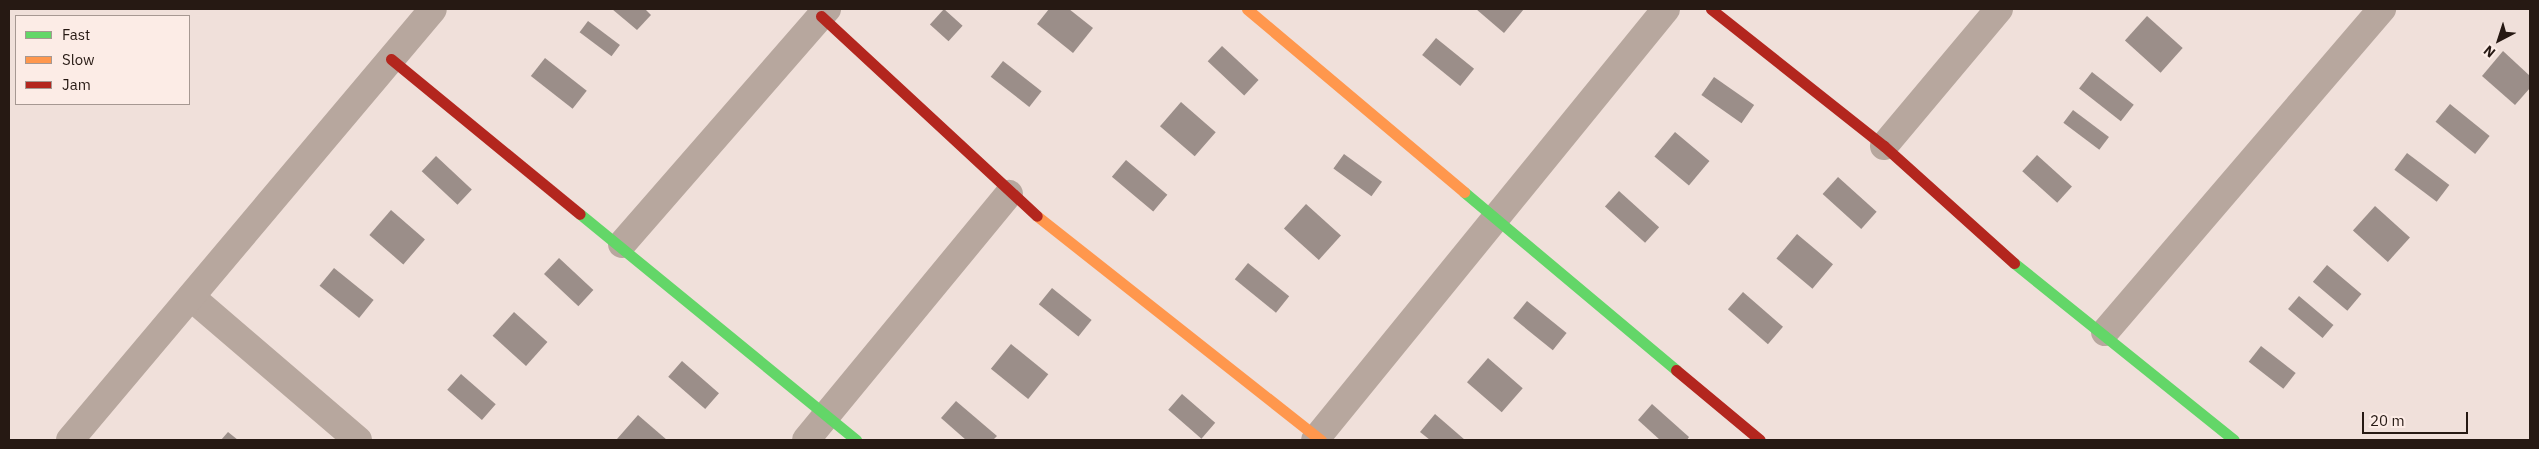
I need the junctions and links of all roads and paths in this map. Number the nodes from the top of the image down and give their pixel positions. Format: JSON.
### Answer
{"nodes":[{"id":1,"x":433,"y":9,"type":"edge"},
{"id":2,"x":1247,"y":9,"type":"edge"},
{"id":3,"x":1666,"y":9,"type":"edge"},
{"id":4,"x":1711,"y":9,"type":"edge"},
{"id":5,"x":1999,"y":9,"type":"edge"},
{"id":6,"x":2382,"y":9,"type":"edge"},
{"id":7,"x":824,"y":13,"type":"edge"},
{"id":8,"x":391,"y":59,"type":"junction"},
{"id":9,"x":1884,"y":146,"type":"junction"},
{"id":10,"x":1009,"y":194,"type":"junction"},
{"id":11,"x":1496,"y":218,"type":"junction"},
{"id":12,"x":622,"y":244,"type":"junction"},
{"id":13,"x":191,"y":297,"type":"junction"},
{"id":14,"x":2105,"y":332,"type":"junction"},
{"id":15,"x":826,"y":416,"type":"junction"},
{"id":16,"x":1318,"y":439,"type":"edge"},
{"id":17,"x":70,"y":440,"type":"edge"},
{"id":18,"x":358,"y":440,"type":"edge"},
{"id":19,"x":806,"y":440,"type":"edge"},
{"id":20,"x":856,"y":440,"type":"edge"},
{"id":21,"x":1760,"y":440,"type":"edge"},
{"id":22,"x":2234,"y":440,"type":"edge"}],
"edges":[{"from":1,"to":8,"type":"street"},
{"from":2,"to":11,"type":"street"},
{"from":3,"to":11,"type":"street"},
{"from":4,"to":9,"type":"street"},
{"from":5,"to":9,"type":"street"},
{"from":6,"to":14,"type":"street"},
{"from":7,"to":10,"type":"street"},
{"from":7,"to":12,"type":"street"},
{"from":8,"to":12,"type":"street"},
{"from":8,"to":13,"type":"street"},
{"from":9,"to":14,"type":"street"},
{"from":10,"to":15,"type":"street"},
{"from":10,"to":16,"type":"street"},
{"from":11,"to":16,"type":"street"},
{"from":11,"to":21,"type":"street"},
{"from":12,"to":15,"type":"street"},
{"from":13,"to":17,"type":"street"},
{"from":13,"to":18,"type":"street"},
{"from":14,"to":22,"type":"street"},
{"from":15,"to":19,"type":"street"},
{"from":15,"to":20,"type":"street"}]}
